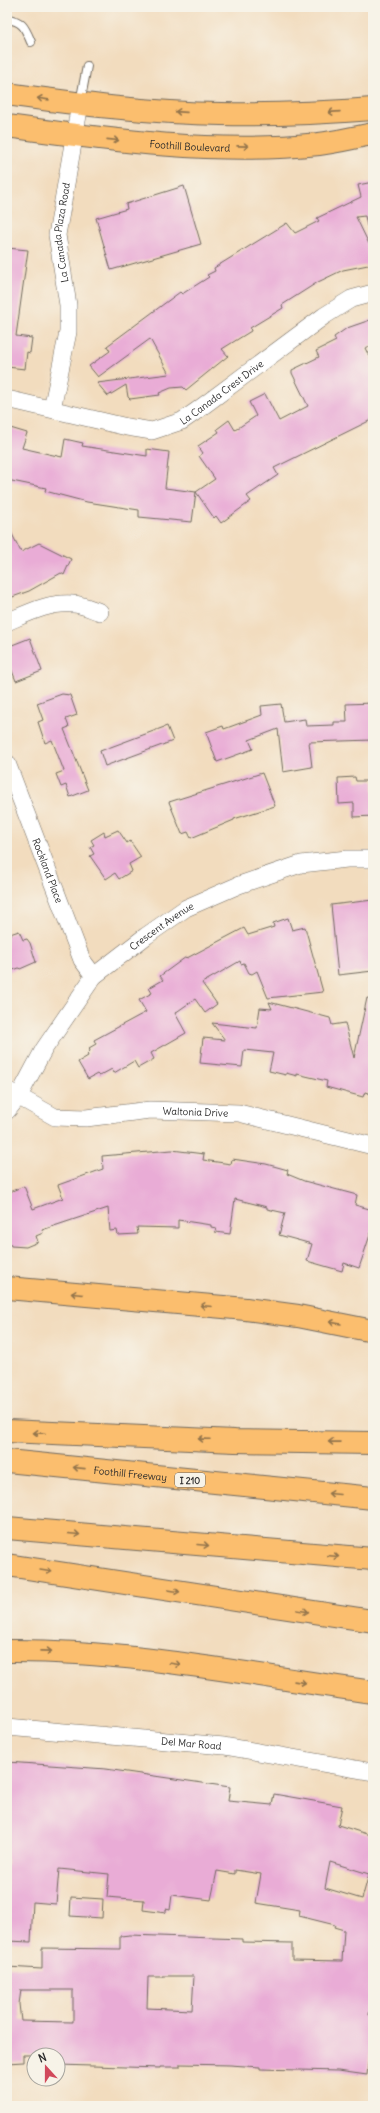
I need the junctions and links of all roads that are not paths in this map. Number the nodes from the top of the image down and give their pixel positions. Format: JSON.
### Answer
{"nodes":[{"id":1,"x":7,"y":19,"type":"edge"},
{"id":2,"x":31,"y":42,"type":"dead end"},
{"id":3,"x":86,"y":66,"type":"dead end"},
{"id":4,"x":7,"y":94,"type":"edge"},
{"id":5,"x":80,"y":104,"type":"junction"},
{"id":6,"x":373,"y":109,"type":"edge"},
{"id":7,"x":7,"y":126,"type":"edge"},
{"id":8,"x":373,"y":134,"type":"edge"},
{"id":9,"x":75,"y":136,"type":"junction"},
{"id":10,"x":373,"y":293,"type":"edge"},
{"id":11,"x":7,"y":399,"type":"edge"},
{"id":12,"x":52,"y":409,"type":"junction"},
{"id":13,"x":100,"y":612,"type":"dead end"},
{"id":14,"x":7,"y":622,"type":"edge"},
{"id":15,"x":7,"y":763,"type":"edge"},
{"id":16,"x":373,"y":859,"type":"edge"},
{"id":17,"x":94,"y":976,"type":"junction"},
{"id":18,"x":13,"y":1093,"type":"edge"},
{"id":19,"x":7,"y":1111,"type":"edge"},
{"id":20,"x":373,"y":1146,"type":"edge"},
{"id":21,"x":7,"y":1288,"type":"edge"},
{"id":22,"x":373,"y":1331,"type":"edge"},
{"id":23,"x":7,"y":1431,"type":"edge"},
{"id":24,"x":373,"y":1443,"type":"edge"},
{"id":25,"x":7,"y":1461,"type":"edge"},
{"id":26,"x":373,"y":1498,"type":"edge"},
{"id":27,"x":7,"y":1528,"type":"edge"},
{"id":28,"x":373,"y":1559,"type":"edge"},
{"id":29,"x":7,"y":1566,"type":"edge"},
{"id":30,"x":373,"y":1621,"type":"edge"},
{"id":31,"x":7,"y":1651,"type":"edge"},
{"id":32,"x":373,"y":1692,"type":"edge"},
{"id":33,"x":7,"y":1727,"type":"edge"},
{"id":34,"x":373,"y":1772,"type":"edge"}],
"edges":[{"from":1,"to":2,"type":"lane"},
{"from":3,"to":5,"type":"lane"},
{"from":5,"to":4,"type":"main road","one_way":true},
{"from":6,"to":5,"type":"main road","one_way":true},
{"from":5,"to":9,"type":"street","name":"La Canada Plaza Road"},
{"from":7,"to":9,"type":"main road","name":"Foothill Boulevard"},
{"from":9,"to":8,"type":"main road","name":"Foothill Boulevard","one_way":true},
{"from":9,"to":12,"type":"street","name":"La Canada Plaza Road"},
{"from":10,"to":12,"type":"street","name":"La Canada Crest Drive"},
{"from":11,"to":12,"type":"street"},
{"from":13,"to":14,"type":"street"},
{"from":15,"to":17,"type":"street","name":"Rockland Place"},
{"from":16,"to":17,"type":"street","name":"Crescent Avenue"},
{"from":17,"to":18,"type":"street","name":"Crescent Avenue"},
{"from":18,"to":19,"type":"street"},
{"from":18,"to":20,"type":"street","name":"Waltonia Drive"},
{"from":22,"to":21,"type":"main road","one_way":true},
{"from":24,"to":23,"type":"main road","one_way":true},
{"from":26,"to":25,"type":"main road","name":"Foothill Freeway","number":"I 210","one_way":true},
{"from":27,"to":28,"type":"main road","one_way":true},
{"from":29,"to":30,"type":"main road","one_way":true},
{"from":31,"to":32,"type":"main road","one_way":true},
{"from":33,"to":34,"type":"street","name":"Del Mar Road"}]}
